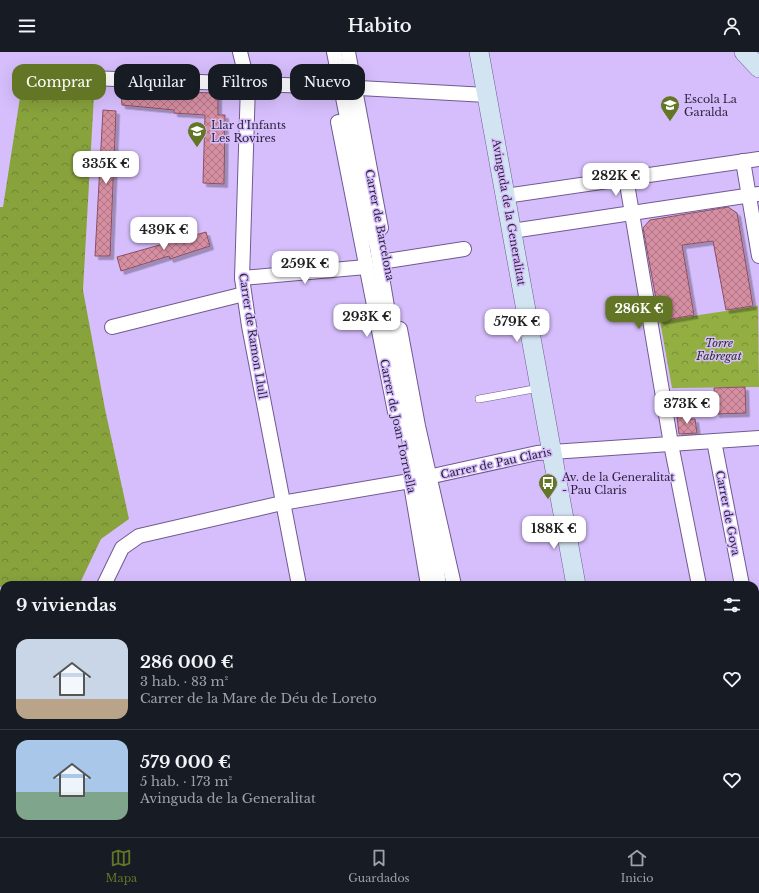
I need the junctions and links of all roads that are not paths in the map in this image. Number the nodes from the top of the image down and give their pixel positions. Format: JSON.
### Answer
{"nodes":[{"id":1,"x":240,"y":52,"type":"edge"},
{"id":2,"x":324,"y":52,"type":"edge"},
{"id":3,"x":334,"y":52,"type":"edge"},
{"id":4,"x":348,"y":52,"type":"edge"},
{"id":5,"x":479,"y":52,"type":"edge"},
{"id":6,"x":744,"y":52,"type":"edge"},
{"id":7,"x":243,"y":64,"type":"edge"},
{"id":8,"x":330,"y":64,"type":"edge"},
{"id":9,"x":337,"y":64,"type":"edge"},
{"id":10,"x":346,"y":64,"type":"edge"},
{"id":11,"x":759,"y":68,"type":"edge"},
{"id":12,"x":106,"y":79,"type":"edge"},
{"id":13,"x":208,"y":82,"type":"edge"},
{"id":14,"x":365,"y":88,"type":"edge"},
{"id":15,"x":487,"y":95,"type":"junction"},
{"id":16,"x":248,"y":100,"type":"edge"},
{"id":17,"x":343,"y":100,"type":"edge"},
{"id":18,"x":344,"y":100,"type":"edge"},
{"id":19,"x":345,"y":100,"type":"edge"},
{"id":20,"x":759,"y":159,"type":"edge"},
{"id":21,"x":742,"y":161,"type":"junction"},
{"id":22,"x":626,"y":178,"type":"junction"},
{"id":23,"x":753,"y":195,"type":"edge"},
{"id":24,"x":505,"y":196,"type":"junction"},
{"id":25,"x":632,"y":212,"type":"junction"},
{"id":26,"x":371,"y":224,"type":"junction"},
{"id":27,"x":512,"y":231,"type":"junction"},
{"id":28,"x":464,"y":250,"type":"dead end"},
{"id":29,"x":759,"y":256,"type":"edge"},
{"id":30,"x":387,"y":261,"type":"junction"},
{"id":31,"x":362,"y":267,"type":"junction"},
{"id":32,"x":242,"y":278,"type":"junction"},
{"id":33,"x":372,"y":282,"type":"dead end"},
{"id":34,"x":244,"y":294,"type":"junction"},
{"id":35,"x":112,"y":327,"type":"dead end"},
{"id":36,"x":395,"y":373,"type":"junction"},
{"id":37,"x":541,"y":388,"type":"junction"},
{"id":38,"x":479,"y":399,"type":"dead end"},
{"id":39,"x":759,"y":438,"type":"edge"},
{"id":40,"x":714,"y":441,"type":"junction"},
{"id":41,"x":672,"y":444,"type":"junction"},
{"id":42,"x":551,"y":451,"type":"junction"},
{"id":43,"x":419,"y":479,"type":"junction"},
{"id":44,"x":282,"y":503,"type":"junction"},
{"id":45,"x":106,"y":581,"type":"edge"},
{"id":46,"x":298,"y":581,"type":"edge"},
{"id":47,"x":428,"y":581,"type":"edge"},
{"id":48,"x":439,"y":581,"type":"edge"},
{"id":49,"x":453,"y":581,"type":"edge"},
{"id":50,"x":575,"y":581,"type":"edge"},
{"id":51,"x":698,"y":581,"type":"edge"},
{"id":52,"x":741,"y":581,"type":"edge"}],
"edges":[{"from":1,"to":7,"type":"street","name":"Carrer de Ramon Llull"},
{"from":2,"to":8,"type":"street","name":"Carrer de Barcelona"},
{"from":3,"to":9,"type":"street"},
{"from":4,"to":10,"type":"street","name":"Carrer de Barcelona"},
{"from":5,"to":15,"type":"main road","name":"Avinguda de la Generalitat"},
{"from":6,"to":11,"type":"main road"},
{"from":12,"to":13,"type":"street"},
{"from":14,"to":15,"type":"street"},
{"from":15,"to":24,"type":"main road","name":"Avinguda de la Generalitat"},
{"from":16,"to":32,"type":"street","name":"Carrer de Ramon Llull"},
{"from":17,"to":31,"type":"street","name":"Carrer de Joan Torruella"},
{"from":18,"to":26,"type":"street"},
{"from":19,"to":30,"type":"street","name":"Carrer de Barcelona"},
{"from":20,"to":21,"type":"street"},
{"from":21,"to":22,"type":"street"},
{"from":21,"to":23,"type":"street"},
{"from":22,"to":24,"type":"street"},
{"from":22,"to":25,"type":"street"},
{"from":23,"to":25,"type":"street"},
{"from":23,"to":29,"type":"street"},
{"from":24,"to":27,"type":"main road","name":"Avinguda de la Generalitat"},
{"from":25,"to":27,"type":"street"},
{"from":25,"to":41,"type":"street"},
{"from":26,"to":33,"type":"street"},
{"from":26,"to":36,"type":"street"},
{"from":27,"to":37,"type":"main road","name":"Avinguda de la Generalitat"},
{"from":28,"to":30,"type":"street"},
{"from":30,"to":43,"type":"street","name":"Carrer de Barcelona"},
{"from":31,"to":32,"type":"street"},
{"from":31,"to":36,"type":"street","name":"Carrer de Joan Torruella"},
{"from":32,"to":34,"type":"street","name":"Carrer de Ramon Llull"},
{"from":34,"to":35,"type":"street"},
{"from":34,"to":44,"type":"street","name":"Carrer de Ramon Llull"},
{"from":36,"to":43,"type":"street","name":"Carrer de Joan Torruella"},
{"from":37,"to":38,"type":"lane"},
{"from":37,"to":42,"type":"main road","name":"Avinguda de la Generalitat"},
{"from":39,"to":40,"type":"street","name":"Carrer de Pau Claris"},
{"from":40,"to":41,"type":"street","name":"Carrer de Pau Claris"},
{"from":40,"to":52,"type":"street","name":"Carrer de Goya"},
{"from":41,"to":42,"type":"street","name":"Carrer de Pau Claris"},
{"from":41,"to":51,"type":"street"},
{"from":42,"to":43,"type":"street","name":"Carrer de Pau Claris"},
{"from":42,"to":50,"type":"main road","name":"Avinguda de la Generalitat"},
{"from":43,"to":44,"type":"street","name":"Carrer de Pau Claris"},
{"from":43,"to":47,"type":"street","name":"Carrer de Joan Torruella"},
{"from":43,"to":48,"type":"street"},
{"from":43,"to":49,"type":"street","name":"Carrer de Barcelona"},
{"from":44,"to":45,"type":"street","name":"Carrer de Pau Claris"},
{"from":44,"to":46,"type":"street","name":"Carrer de Ramon Llull"}]}
